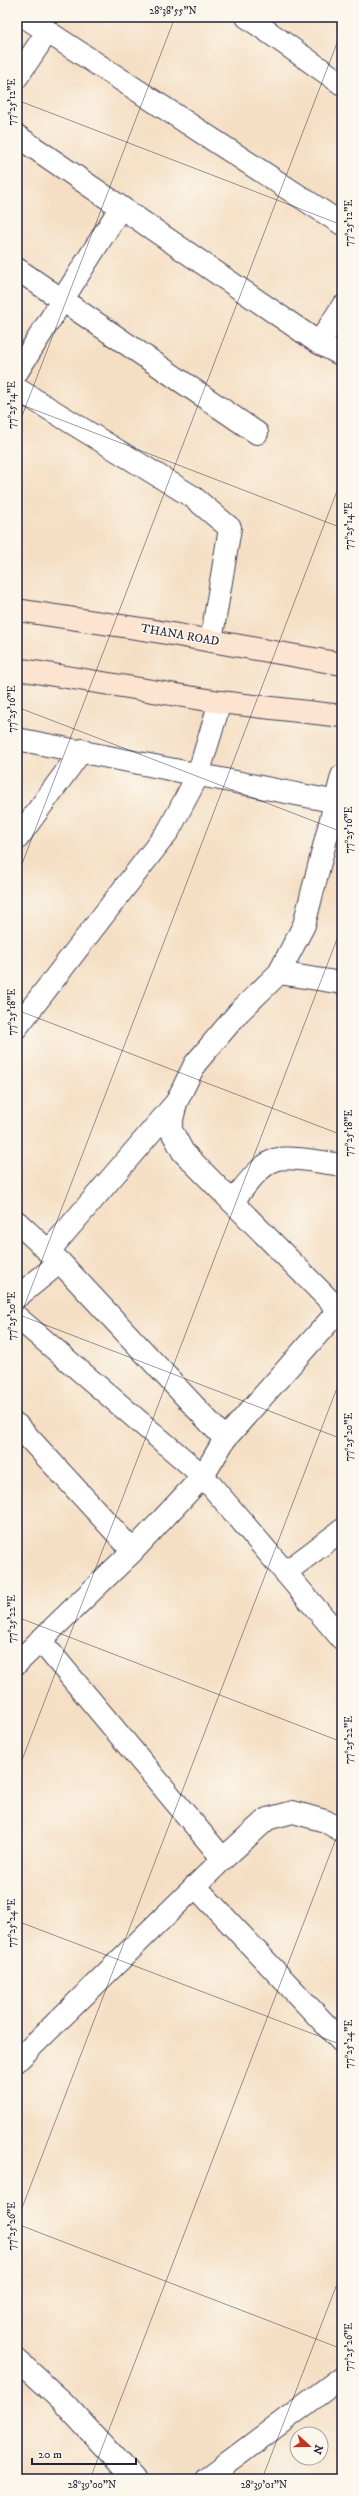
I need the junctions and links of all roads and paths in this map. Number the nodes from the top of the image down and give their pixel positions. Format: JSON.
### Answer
{"nodes":[{"id":1,"x":25,"y":17,"type":"edge"},
{"id":2,"x":247,"y":17,"type":"edge"},
{"id":3,"x":48,"y":31,"type":"junction"},
{"id":4,"x":17,"y":77,"type":"edge"},
{"id":5,"x":342,"y":84,"type":"edge"},
{"id":6,"x":17,"y":136,"type":"edge"},
{"id":7,"x":120,"y":207,"type":"junction"},
{"id":8,"x":342,"y":224,"type":"edge"},
{"id":9,"x":17,"y":269,"type":"edge"},
{"id":10,"x":62,"y":300,"type":"junction"},
{"id":11,"x":342,"y":307,"type":"edge"},
{"id":12,"x":319,"y":343,"type":"junction"},
{"id":13,"x":342,"y":355,"type":"edge"},
{"id":14,"x":17,"y":372,"type":"edge"},
{"id":15,"x":17,"y":389,"type":"edge"},
{"id":16,"x":257,"y":433,"type":"dead end"},
{"id":17,"x":17,"y":610,"type":"edge"},
{"id":18,"x":211,"y":641,"type":"junction"},
{"id":19,"x":342,"y":664,"type":"edge"},
{"id":20,"x":17,"y":669,"type":"edge"},
{"id":21,"x":220,"y":702,"type":"junction"},
{"id":22,"x":342,"y":716,"type":"edge"},
{"id":23,"x":17,"y":738,"type":"edge"},
{"id":24,"x":82,"y":750,"type":"junction"},
{"id":25,"x":198,"y":775,"type":"junction"},
{"id":26,"x":342,"y":776,"type":"edge"},
{"id":27,"x":338,"y":803,"type":"edge"},
{"id":28,"x":17,"y":839,"type":"edge"},
{"id":29,"x":279,"y":973,"type":"junction"},
{"id":30,"x":342,"y":983,"type":"edge"},
{"id":31,"x":17,"y":1027,"type":"edge"},
{"id":32,"x":176,"y":1102,"type":"junction"},
{"id":33,"x":342,"y":1165,"type":"edge"},
{"id":34,"x":232,"y":1202,"type":"junction"},
{"id":35,"x":17,"y":1222,"type":"edge"},
{"id":36,"x":54,"y":1257,"type":"junction"},
{"id":37,"x":17,"y":1297,"type":"edge"},
{"id":38,"x":341,"y":1311,"type":"edge"},
{"id":39,"x":17,"y":1317,"type":"edge"},
{"id":40,"x":17,"y":1425,"type":"edge"},
{"id":41,"x":226,"y":1439,"type":"junction"},
{"id":42,"x":203,"y":1476,"type":"junction"},
{"id":43,"x":342,"y":1530,"type":"edge"},
{"id":44,"x":133,"y":1551,"type":"junction"},
{"id":45,"x":286,"y":1572,"type":"junction"},
{"id":46,"x":342,"y":1639,"type":"edge"},
{"id":47,"x":40,"y":1640,"type":"junction"},
{"id":48,"x":17,"y":1663,"type":"edge"},
{"id":49,"x":342,"y":1831,"type":"edge"},
{"id":50,"x":223,"y":1859,"type":"junction"},
{"id":51,"x":195,"y":1886,"type":"junction"},
{"id":52,"x":342,"y":2042,"type":"edge"},
{"id":53,"x":17,"y":2060,"type":"edge"},
{"id":54,"x":17,"y":2360,"type":"edge"},
{"id":55,"x":342,"y":2377,"type":"edge"},
{"id":56,"x":134,"y":2479,"type":"edge"},
{"id":57,"x":206,"y":2479,"type":"edge"}],
"edges":[{"from":1,"to":3,"type":"street"},
{"from":2,"to":5,"type":"street"},
{"from":3,"to":4,"type":"street"},
{"from":3,"to":8,"type":"street"},
{"from":6,"to":7,"type":"street"},
{"from":7,"to":10,"type":"street"},
{"from":7,"to":12,"type":"street"},
{"from":9,"to":10,"type":"street"},
{"from":10,"to":14,"type":"street"},
{"from":10,"to":16,"type":"street"},
{"from":11,"to":12,"type":"street"},
{"from":12,"to":13,"type":"street"},
{"from":15,"to":18,"type":"street"},
{"from":17,"to":18,"type":"street","name":"THANA ROAD"},
{"from":18,"to":19,"type":"street","name":"THANA ROAD"},
{"from":20,"to":21,"type":"street"},
{"from":21,"to":22,"type":"street"},
{"from":21,"to":25,"type":"street"},
{"from":23,"to":24,"type":"street"},
{"from":24,"to":25,"type":"street"},
{"from":24,"to":28,"type":"street"},
{"from":25,"to":27,"type":"street"},
{"from":25,"to":31,"type":"street"},
{"from":26,"to":27,"type":"street"},
{"from":27,"to":29,"type":"street"},
{"from":29,"to":30,"type":"street"},
{"from":29,"to":32,"type":"street"},
{"from":32,"to":34,"type":"street"},
{"from":32,"to":36,"type":"street"},
{"from":33,"to":34,"type":"street"},
{"from":34,"to":38,"type":"street"},
{"from":35,"to":36,"type":"street"},
{"from":36,"to":37,"type":"street"},
{"from":36,"to":41,"type":"street"},
{"from":38,"to":41,"type":"street"},
{"from":39,"to":42,"type":"street"},
{"from":40,"to":44,"type":"street"},
{"from":41,"to":42,"type":"street"},
{"from":42,"to":44,"type":"street"},
{"from":42,"to":45,"type":"street"},
{"from":43,"to":45,"type":"street"},
{"from":44,"to":47,"type":"street"},
{"from":45,"to":46,"type":"street"},
{"from":47,"to":48,"type":"street"},
{"from":47,"to":50,"type":"street"},
{"from":49,"to":50,"type":"street"},
{"from":50,"to":51,"type":"street"},
{"from":51,"to":52,"type":"street"},
{"from":51,"to":53,"type":"street"},
{"from":54,"to":56,"type":"street"},
{"from":55,"to":57,"type":"street"}]}
